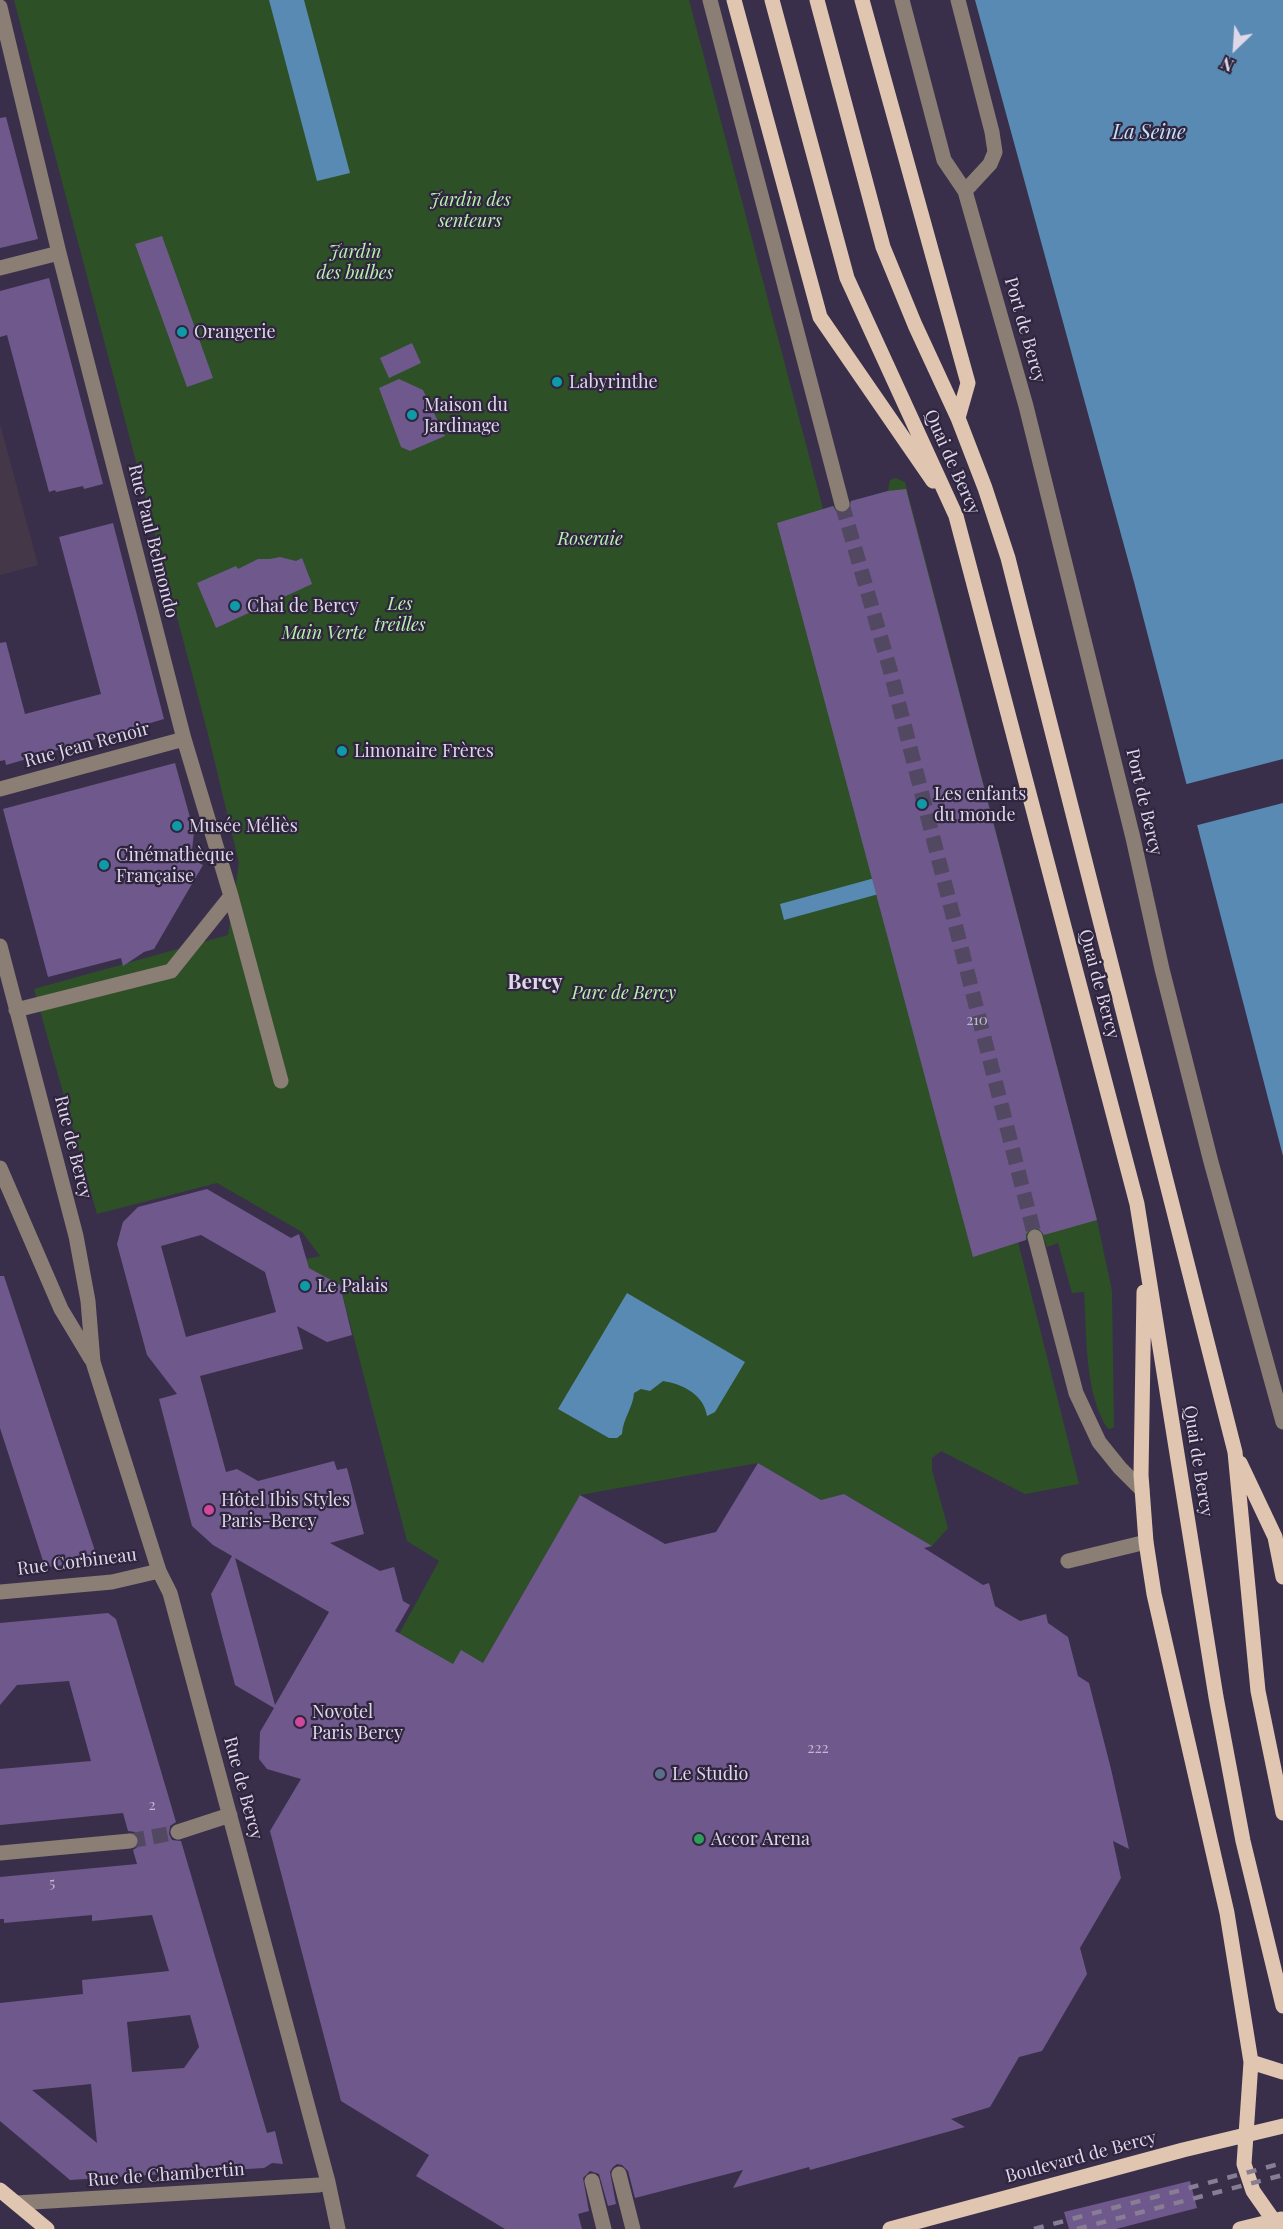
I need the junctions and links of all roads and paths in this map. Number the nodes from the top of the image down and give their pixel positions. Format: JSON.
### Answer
{"nodes":[{"id":1,"x":710,"y":0,"type":"edge"},
{"id":2,"x":734,"y":0,"type":"edge"},
{"id":3,"x":772,"y":0,"type":"edge"},
{"id":4,"x":817,"y":0,"type":"edge"},
{"id":5,"x":862,"y":0,"type":"edge"},
{"id":6,"x":902,"y":0,"type":"edge"},
{"id":7,"x":958,"y":0,"type":"edge"},
{"id":8,"x":0,"y":7,"type":"edge"},
{"id":9,"x":965,"y":191,"type":"junction"},
{"id":10,"x":59,"y":253,"type":"junction"},
{"id":11,"x":0,"y":268,"type":"edge"},
{"id":12,"x":958,"y":418,"type":"junction"},
{"id":13,"x":843,"y":504,"type":"tunnel mouth"},
{"id":14,"x":956,"y":516,"type":"junction"},
{"id":15,"x":184,"y":739,"type":"junction"},
{"id":16,"x":0,"y":789,"type":"edge"},
{"id":17,"x":231,"y":897,"type":"junction"},
{"id":18,"x":0,"y":946,"type":"edge"},
{"id":19,"x":16,"y":1010,"type":"junction"},
{"id":20,"x":281,"y":1081,"type":"dead end"},
{"id":21,"x":0,"y":1168,"type":"edge"},
{"id":22,"x":1035,"y":1238,"type":"tunnel mouth"},
{"id":23,"x":1144,"y":1256,"type":"junction"},
{"id":24,"x":93,"y":1362,"type":"junction"},
{"id":25,"x":1283,"y":1422,"type":"edge"},
{"id":26,"x":1235,"y":1452,"type":"junction"},
{"id":27,"x":1142,"y":1490,"type":"junction"},
{"id":28,"x":1146,"y":1542,"type":"junction"},
{"id":29,"x":1068,"y":1561,"type":"dead end"},
{"id":30,"x":159,"y":1571,"type":"junction"},
{"id":31,"x":1283,"y":1576,"type":"edge"},
{"id":32,"x":0,"y":1592,"type":"edge"},
{"id":33,"x":1283,"y":1813,"type":"edge"},
{"id":34,"x":230,"y":1815,"type":"junction"},
{"id":35,"x":178,"y":1832,"type":"tunnel mouth"},
{"id":36,"x":130,"y":1841,"type":"tunnel mouth"},
{"id":37,"x":0,"y":1853,"type":"edge"},
{"id":38,"x":1283,"y":2006,"type":"edge"},
{"id":39,"x":1251,"y":2062,"type":"junction"},
{"id":40,"x":1283,"y":2072,"type":"edge"},
{"id":41,"x":1283,"y":2126,"type":"edge"},
{"id":42,"x":1245,"y":2134,"type":"junction"},
{"id":43,"x":619,"y":2174,"type":"dead end"},
{"id":44,"x":592,"y":2181,"type":"dead end"},
{"id":45,"x":320,"y":2185,"type":"dead end"},
{"id":46,"x":0,"y":2190,"type":"edge"},
{"id":47,"x":16,"y":2203,"type":"junction"},
{"id":48,"x":1280,"y":2222,"type":"edge"},
{"id":49,"x":47,"y":2229,"type":"edge"},
{"id":50,"x":338,"y":2229,"type":"edge"},
{"id":51,"x":604,"y":2229,"type":"edge"},
{"id":52,"x":633,"y":2229,"type":"edge"},
{"id":53,"x":890,"y":2229,"type":"edge"},
{"id":54,"x":1240,"y":2229,"type":"edge"}],
"edges":[{"from":1,"to":13,"type":"street"},
{"from":2,"to":14,"type":"main road"},
{"from":3,"to":14,"type":"main road","name":"Quai de Bercy"},
{"from":4,"to":12,"type":"main road","name":"Quai de Bercy"},
{"from":5,"to":12,"type":"main road"},
{"from":6,"to":9,"type":"street","name":"Port de Bercy"},
{"from":7,"to":9,"type":"street"},
{"from":8,"to":10,"type":"street","name":"Rue Paul Belmondo"},
{"from":9,"to":25,"type":"street","name":"Port de Bercy"},
{"from":10,"to":11,"type":"street"},
{"from":10,"to":15,"type":"street","name":"Rue Paul Belmondo"},
{"from":12,"to":26,"type":"main road","name":"Quai de Bercy"},
{"from":14,"to":23,"type":"main road","name":"Quai de Bercy"},
{"from":15,"to":16,"type":"street","name":"Rue Jean Renoir"},
{"from":15,"to":17,"type":"street","name":"Rue Paul Belmondo"},
{"from":17,"to":19,"type":"street"},
{"from":17,"to":20,"type":"street","name":"Rue Paul Belmondo"},
{"from":18,"to":19,"type":"street","name":"Rue de Bercy"},
{"from":19,"to":24,"type":"street","name":"Rue de Bercy"},
{"from":21,"to":24,"type":"street","name":"Rue de Bercy"},
{"from":22,"to":27,"type":"street"},
{"from":23,"to":27,"type":"main road"},
{"from":23,"to":38,"type":"main road","name":"Quai de Bercy"},
{"from":24,"to":30,"type":"street","name":"Rue de Bercy"},
{"from":26,"to":31,"type":"main road","name":"Quai de Bercy"},
{"from":26,"to":33,"type":"main road","name":"Quai de Bercy"},
{"from":27,"to":28,"type":"main road"},
{"from":28,"to":29,"type":"street"},
{"from":28,"to":39,"type":"main road"},
{"from":30,"to":32,"type":"street","name":"Rue Corbineau"},
{"from":30,"to":34,"type":"street","name":"Rue de Bercy"},
{"from":34,"to":35,"type":"street"},
{"from":34,"to":50,"type":"street","name":"Rue de Bercy"},
{"from":36,"to":37,"type":"street"},
{"from":39,"to":40,"type":"main road"},
{"from":39,"to":42,"type":"main road"},
{"from":41,"to":42,"type":"main road","name":"Boulevard de Bercy"},
{"from":42,"to":48,"type":"main road"},
{"from":42,"to":53,"type":"main road","name":"Boulevard de Bercy"},
{"from":43,"to":52,"type":"street"},
{"from":44,"to":51,"type":"street"},
{"from":45,"to":47,"type":"street","name":"Rue de Chambertin"},
{"from":46,"to":47,"type":"main road"},
{"from":47,"to":49,"type":"main road"},
{"from":48,"to":54,"type":"main road"}]}
